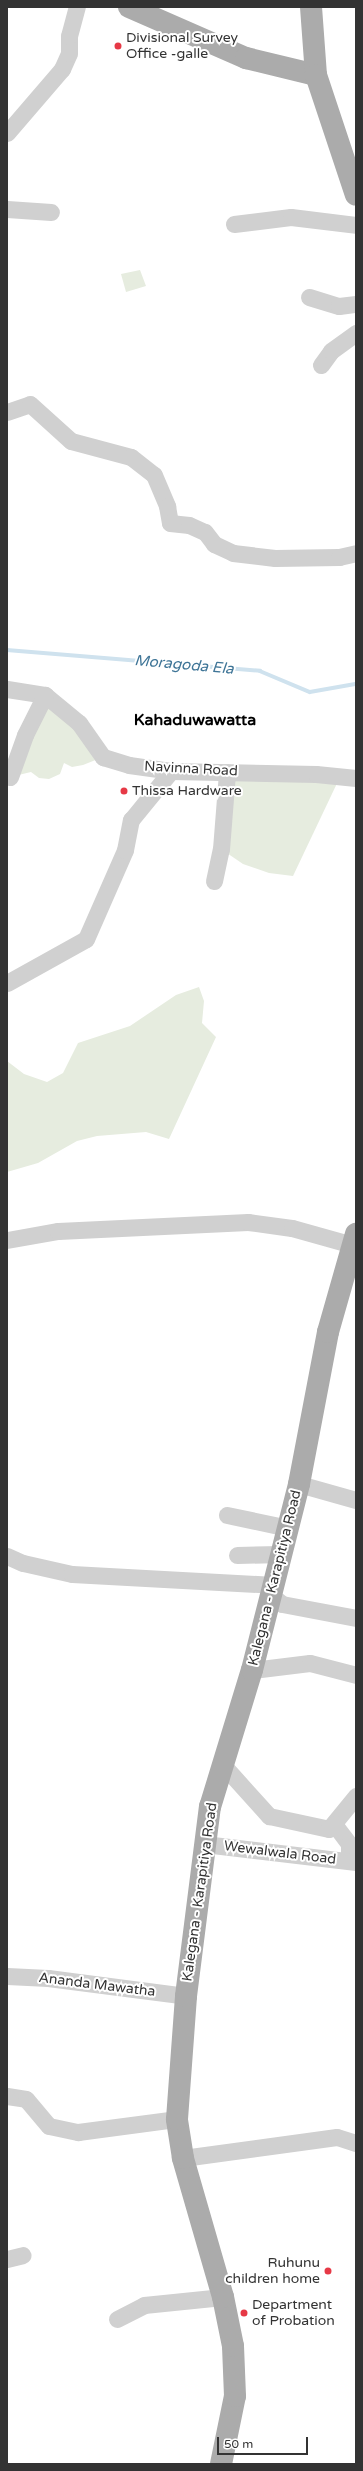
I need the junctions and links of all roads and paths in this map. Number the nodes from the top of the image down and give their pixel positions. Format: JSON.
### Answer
{"nodes":[{"id":1,"x":77,"y":7,"type":"edge"},
{"id":2,"x":129,"y":7,"type":"edge"},
{"id":3,"x":311,"y":7,"type":"edge"},
{"id":4,"x":316,"y":75,"type":"junction"},
{"id":5,"x":7,"y":133,"type":"edge"},
{"id":6,"x":356,"y":195,"type":"edge"},
{"id":7,"x":7,"y":209,"type":"edge"},
{"id":8,"x":51,"y":212,"type":"dead end"},
{"id":9,"x":234,"y":224,"type":"dead end"},
{"id":10,"x":356,"y":225,"type":"edge"},
{"id":11,"x":309,"y":297,"type":"dead end"},
{"id":12,"x":356,"y":304,"type":"edge"},
{"id":13,"x":356,"y":333,"type":"edge"},
{"id":14,"x":321,"y":364,"type":"dead end"},
{"id":15,"x":7,"y":412,"type":"edge"},
{"id":16,"x":356,"y":553,"type":"edge"},
{"id":17,"x":7,"y":689,"type":"edge"},
{"id":18,"x":45,"y":695,"type":"junction"},
{"id":19,"x":171,"y":771,"type":"junction"},
{"id":20,"x":227,"y":772,"type":"junction"},
{"id":21,"x":10,"y":776,"type":"dead end"},
{"id":22,"x":356,"y":778,"type":"edge"},
{"id":23,"x":214,"y":880,"type":"dead end"},
{"id":24,"x":7,"y":983,"type":"edge"},
{"id":25,"x":7,"y":1240,"type":"edge"},
{"id":26,"x":354,"y":1240,"type":"edge"},
{"id":27,"x":299,"y":1484,"type":"junction"},
{"id":28,"x":356,"y":1500,"type":"edge"},
{"id":29,"x":227,"y":1515,"type":"dead end"},
{"id":30,"x":288,"y":1528,"type":"junction"},
{"id":31,"x":281,"y":1554,"type":"junction"},
{"id":32,"x":237,"y":1555,"type":"dead end"},
{"id":33,"x":7,"y":1556,"type":"edge"},
{"id":34,"x":272,"y":1590,"type":"junction"},
{"id":35,"x":356,"y":1618,"type":"edge"},
{"id":36,"x":252,"y":1670,"type":"junction"},
{"id":37,"x":356,"y":1675,"type":"edge"},
{"id":38,"x":223,"y":1765,"type":"junction"},
{"id":39,"x":356,"y":1796,"type":"edge"},
{"id":40,"x":334,"y":1824,"type":"junction"},
{"id":41,"x":204,"y":1844,"type":"junction"},
{"id":42,"x":352,"y":1861,"type":"edge"},
{"id":43,"x":7,"y":1976,"type":"edge"},
{"id":44,"x":186,"y":1996,"type":"junction"},
{"id":45,"x":7,"y":2096,"type":"edge"},
{"id":46,"x":177,"y":2119,"type":"junction"},
{"id":47,"x":356,"y":2143,"type":"edge"},
{"id":48,"x":183,"y":2158,"type":"junction"},
{"id":49,"x":222,"y":2297,"type":"junction"},
{"id":50,"x":117,"y":2319,"type":"dead end"},
{"id":51,"x":221,"y":2464,"type":"edge"}],
"edges":[{"from":1,"to":5,"type":"street"},
{"from":2,"to":4,"type":"main road"},
{"from":3,"to":4,"type":"main road"},
{"from":4,"to":6,"type":"main road"},
{"from":7,"to":8,"type":"street"},
{"from":9,"to":10,"type":"street"},
{"from":11,"to":12,"type":"street"},
{"from":13,"to":14,"type":"street"},
{"from":15,"to":16,"type":"street"},
{"from":17,"to":18,"type":"street"},
{"from":18,"to":19,"type":"street","name":"Navinna Road"},
{"from":18,"to":21,"type":"street"},
{"from":19,"to":20,"type":"street","name":"Navinna Road"},
{"from":19,"to":24,"type":"street"},
{"from":20,"to":22,"type":"street","name":"Navinna Road"},
{"from":20,"to":23,"type":"street"},
{"from":25,"to":26,"type":"street"},
{"from":26,"to":27,"type":"main road","name":"Kalegana - Karapitiya Road"},
{"from":27,"to":28,"type":"street"},
{"from":27,"to":30,"type":"main road","name":"Kalegana - Karapitiya Road"},
{"from":29,"to":30,"type":"street"},
{"from":30,"to":31,"type":"main road","name":"Kalegana - Karapitiya Road"},
{"from":31,"to":32,"type":"street"},
{"from":31,"to":34,"type":"main road","name":"Kalegana - Karapitiya Road"},
{"from":33,"to":34,"type":"street"},
{"from":34,"to":35,"type":"street"},
{"from":34,"to":36,"type":"main road","name":"Kalegana - Karapitiya Road"},
{"from":36,"to":37,"type":"street"},
{"from":36,"to":38,"type":"main road","name":"Kalegana - Karapitiya Road"},
{"from":38,"to":40,"type":"street"},
{"from":38,"to":41,"type":"main road","name":"Kalegana - Karapitiya Road"},
{"from":39,"to":40,"type":"street"},
{"from":40,"to":42,"type":"street"},
{"from":41,"to":42,"type":"street","name":"Wewalwala Road"},
{"from":41,"to":44,"type":"main road","name":"Kalegana - Karapitiya Road"},
{"from":43,"to":44,"type":"street","name":"Ananda Mawatha"},
{"from":44,"to":46,"type":"main road","name":"Kalegana - Karapitiya Road"},
{"from":45,"to":46,"type":"street"},
{"from":46,"to":48,"type":"main road","name":"Kalegana - Karapitiya Road"},
{"from":47,"to":48,"type":"street"},
{"from":48,"to":49,"type":"main road","name":"Kalegana - Karapitiya Road"},
{"from":49,"to":50,"type":"street"},
{"from":49,"to":51,"type":"main road","name":"Kalegana - Karapitiya Road"}]}
